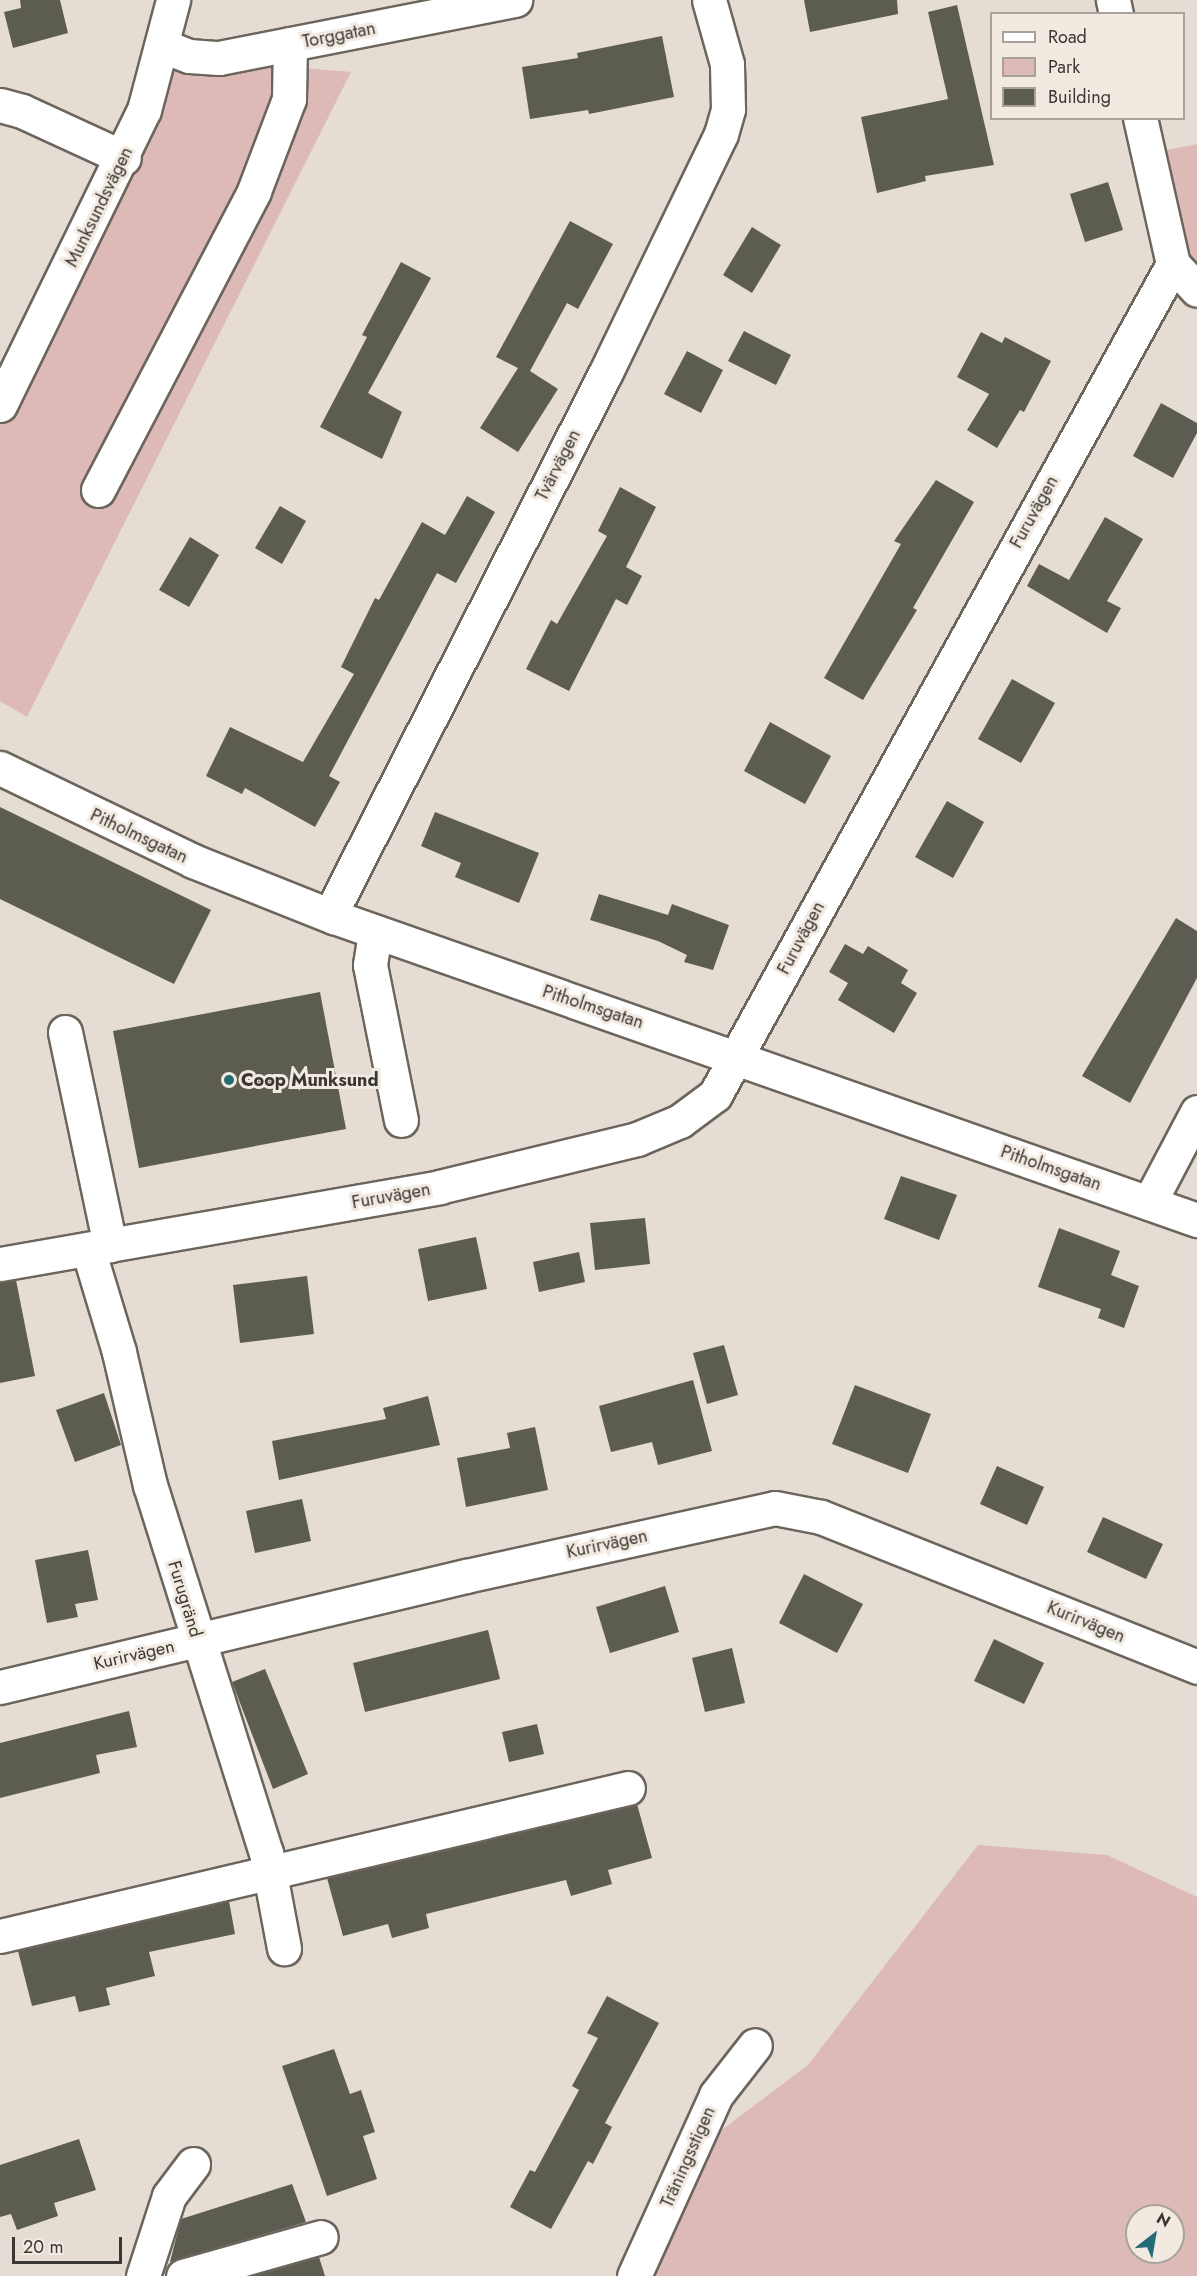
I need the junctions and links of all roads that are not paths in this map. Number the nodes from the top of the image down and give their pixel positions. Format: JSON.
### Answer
{"nodes":[{"id":1,"x":172,"y":0,"type":"edge"},
{"id":2,"x":515,"y":0,"type":"edge"},
{"id":3,"x":709,"y":0,"type":"edge"},
{"id":4,"x":290,"y":44,"type":"junction"},
{"id":5,"x":163,"y":46,"type":"junction"},
{"id":6,"x":0,"y":105,"type":"edge"},
{"id":7,"x":1140,"y":120,"type":"edge"},
{"id":8,"x":124,"y":158,"type":"junction"},
{"id":9,"x":1173,"y":264,"type":"junction"},
{"id":10,"x":1197,"y":290,"type":"edge"},
{"id":11,"x":0,"y":405,"type":"edge"},
{"id":12,"x":98,"y":490,"type":"dead end"},
{"id":13,"x":0,"y":768,"type":"edge"},
{"id":14,"x":333,"y":917,"type":"junction"},
{"id":15,"x":375,"y":933,"type":"junction"},
{"id":16,"x":65,"y":1032,"type":"dead end"},
{"id":17,"x":737,"y":1058,"type":"junction"},
{"id":18,"x":1197,"y":1113,"type":"edge"},
{"id":19,"x":401,"y":1120,"type":"dead end"},
{"id":20,"x":1149,"y":1203,"type":"junction"},
{"id":21,"x":1197,"y":1220,"type":"edge"},
{"id":22,"x":99,"y":1247,"type":"junction"},
{"id":23,"x":0,"y":1264,"type":"edge"},
{"id":24,"x":197,"y":1640,"type":"junction"},
{"id":25,"x":1197,"y":1667,"type":"edge"},
{"id":26,"x":0,"y":1687,"type":"edge"},
{"id":27,"x":628,"y":1788,"type":"dead end"},
{"id":28,"x":270,"y":1872,"type":"junction"},
{"id":29,"x":0,"y":1936,"type":"edge"},
{"id":30,"x":284,"y":1948,"type":"dead end"},
{"id":31,"x":755,"y":2045,"type":"dead end"},
{"id":32,"x":193,"y":2164,"type":"dead end"},
{"id":33,"x":321,"y":2237,"type":"dead end"},
{"id":34,"x":143,"y":2276,"type":"edge"},
{"id":35,"x":183,"y":2276,"type":"edge"},
{"id":36,"x":634,"y":2276,"type":"edge"}],
"edges":[{"from":1,"to":5,"type":"street","name":"Munksundsvägen"},
{"from":2,"to":4,"type":"street","name":"Torggatan"},
{"from":3,"to":14,"type":"street","name":"Tvärvägen"},
{"from":4,"to":5,"type":"street","name":"Torggatan"},
{"from":4,"to":12,"type":"street"},
{"from":5,"to":8,"type":"street","name":"Munksundsvägen"},
{"from":6,"to":8,"type":"street"},
{"from":7,"to":9,"type":"street"},
{"from":8,"to":11,"type":"street","name":"Munksundsvägen"},
{"from":9,"to":10,"type":"street"},
{"from":9,"to":17,"type":"street","name":"Furuvägen"},
{"from":13,"to":14,"type":"street","name":"Pitholmsgatan"},
{"from":14,"to":15,"type":"street","name":"Pitholmsgatan"},
{"from":15,"to":17,"type":"street","name":"Pitholmsgatan"},
{"from":15,"to":19,"type":"street"},
{"from":16,"to":22,"type":"street","name":"Furugränd"},
{"from":17,"to":20,"type":"street","name":"Pitholmsgatan"},
{"from":17,"to":22,"type":"street","name":"Furuvägen"},
{"from":18,"to":20,"type":"street"},
{"from":20,"to":21,"type":"street","name":"Pitholmsgatan"},
{"from":22,"to":23,"type":"street","name":"Furuvägen"},
{"from":22,"to":24,"type":"street","name":"Furugränd"},
{"from":24,"to":25,"type":"street","name":"Kurirvägen"},
{"from":24,"to":26,"type":"street","name":"Kurirvägen"},
{"from":24,"to":28,"type":"street","name":"Furugränd"},
{"from":27,"to":28,"type":"street"},
{"from":28,"to":29,"type":"street"},
{"from":28,"to":30,"type":"street","name":"Furugränd"},
{"from":31,"to":36,"type":"street","name":"Träningsstigen"},
{"from":32,"to":34,"type":"street"},
{"from":33,"to":35,"type":"street"}]}
